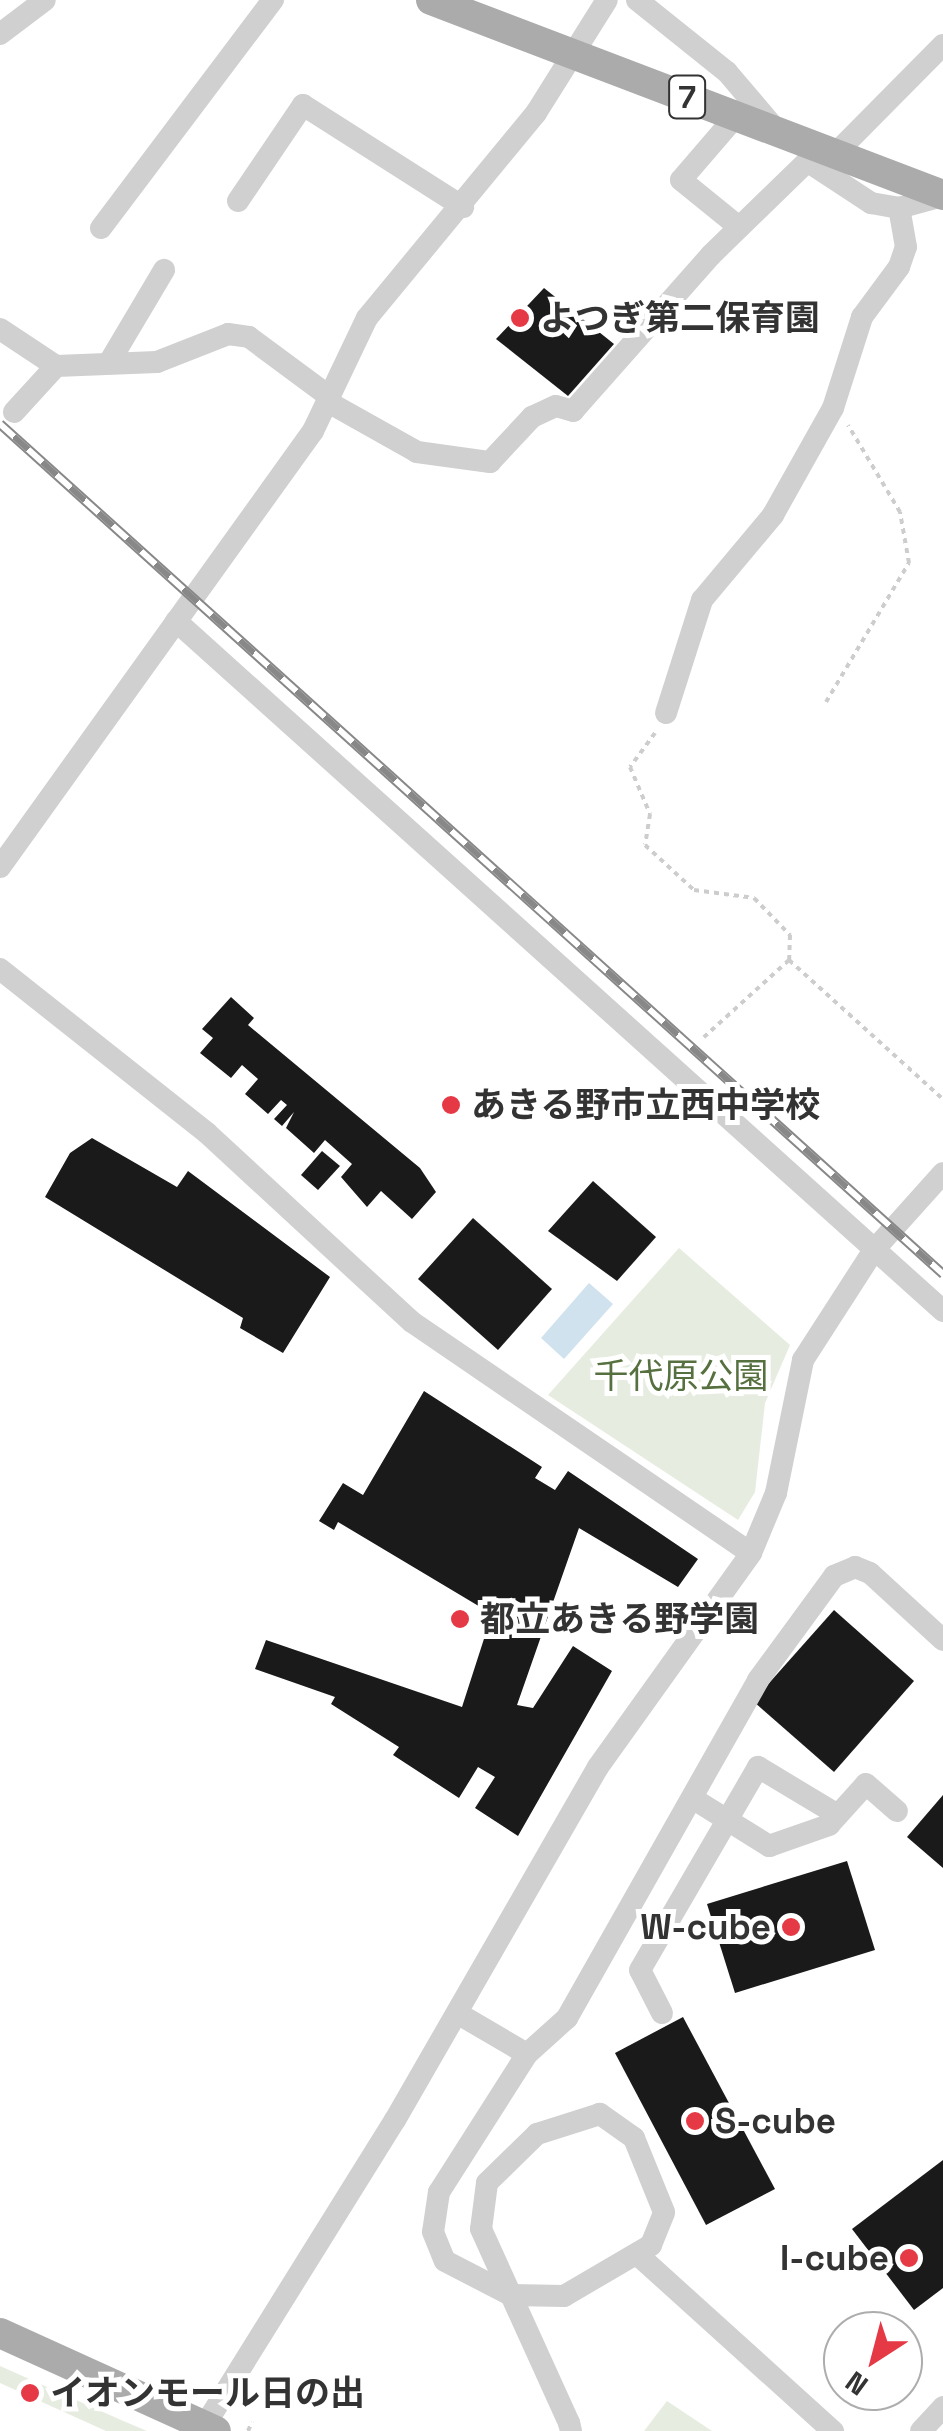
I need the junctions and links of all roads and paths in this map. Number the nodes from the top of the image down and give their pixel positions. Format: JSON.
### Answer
{"nodes":[{"id":1,"x":45,"y":0,"type":"edge"},
{"id":2,"x":273,"y":0,"type":"edge"},
{"id":3,"x":431,"y":0,"type":"edge"},
{"id":4,"x":606,"y":0,"type":"edge"},
{"id":5,"x":637,"y":0,"type":"edge"},
{"id":6,"x":0,"y":4,"type":"edge"},
{"id":7,"x":20,"y":19,"type":"junction"},
{"id":8,"x":0,"y":34,"type":"edge"},
{"id":9,"x":943,"y":45,"type":"edge"},
{"id":10,"x":573,"y":54,"type":"junction"},
{"id":11,"x":736,"y":116,"type":"junction"},
{"id":12,"x":777,"y":131,"type":"junction"},
{"id":13,"x":821,"y":154,"type":"junction"},
{"id":14,"x":943,"y":195,"type":"edge"},
{"id":15,"x":238,"y":201,"type":"dead end"},
{"id":16,"x":463,"y":207,"type":"junction"},
{"id":17,"x":898,"y":208,"type":"junction"},
{"id":18,"x":739,"y":227,"type":"junction"},
{"id":19,"x":101,"y":228,"type":"dead end"},
{"id":20,"x":164,"y":270,"type":"dead end"},
{"id":21,"x":0,"y":328,"type":"edge"},
{"id":22,"x":110,"y":361,"type":"junction"},
{"id":23,"x":56,"y":366,"type":"junction"},
{"id":24,"x":329,"y":400,"type":"junction"},
{"id":25,"x":834,"y":402,"type":"junction"},
{"id":26,"x":14,"y":412,"type":"dead end"},
{"id":27,"x":176,"y":620,"type":"junction"},
{"id":28,"x":826,"y":702,"type":"dead end"},
{"id":29,"x":666,"y":713,"type":"joint"},
{"id":30,"x":0,"y":866,"type":"edge"},
{"id":31,"x":789,"y":960,"type":"junction"},
{"id":32,"x":0,"y":969,"type":"edge"},
{"id":33,"x":704,"y":1037,"type":"dead end"},
{"id":34,"x":943,"y":1099,"type":"edge"},
{"id":35,"x":943,"y":1173,"type":"edge"},
{"id":36,"x":874,"y":1250,"type":"junction"},
{"id":37,"x":943,"y":1311,"type":"edge"},
{"id":38,"x":751,"y":1553,"type":"junction"},
{"id":39,"x":943,"y":1640,"type":"edge"},
{"id":40,"x":692,"y":1798,"type":"junction"},
{"id":41,"x":896,"y":1811,"type":"dead end"},
{"id":42,"x":838,"y":1815,"type":"junction"},
{"id":43,"x":727,"y":1820,"type":"junction"},
{"id":44,"x":625,"y":1916,"type":"junction"},
{"id":45,"x":659,"y":1936,"type":"junction"},
{"id":46,"x":457,"y":2013,"type":"junction"},
{"id":47,"x":662,"y":2013,"type":"dead end"},
{"id":48,"x":527,"y":2054,"type":"junction"},
{"id":49,"x":638,"y":2255,"type":"junction"},
{"id":50,"x":511,"y":2295,"type":"junction"},
{"id":51,"x":0,"y":2332,"type":"edge"},
{"id":52,"x":943,"y":2406,"type":"edge"},
{"id":53,"x":252,"y":2422,"type":"dead end"},
{"id":54,"x":210,"y":2428,"type":"edge"},
{"id":55,"x":248,"y":2431,"type":"edge"},
{"id":56,"x":571,"y":2431,"type":"edge"},
{"id":57,"x":833,"y":2431,"type":"edge"},
{"id":58,"x":922,"y":2431,"type":"edge"}],
"edges":[{"from":1,"to":7,"type":"street"},
{"from":2,"to":19,"type":"street"},
{"from":3,"to":10,"type":"main road","number":"7"},
{"from":4,"to":10,"type":"street"},
{"from":5,"to":12,"type":"street"},
{"from":6,"to":7,"type":"street"},
{"from":7,"to":8,"type":"street"},
{"from":9,"to":13,"type":"street"},
{"from":10,"to":11,"type":"main road","number":"7"},
{"from":10,"to":16,"type":"street"},
{"from":11,"to":12,"type":"main road","number":"7"},
{"from":11,"to":18,"type":"street"},
{"from":12,"to":13,"type":"main road","number":"7"},
{"from":13,"to":14,"type":"main road","number":"7"},
{"from":13,"to":17,"type":"street"},
{"from":13,"to":18,"type":"street"},
{"from":14,"to":17,"type":"street"},
{"from":15,"to":16,"type":"street"},
{"from":16,"to":24,"type":"street"},
{"from":17,"to":25,"type":"street"},
{"from":18,"to":24,"type":"street"},
{"from":20,"to":22,"type":"street"},
{"from":21,"to":23,"type":"street"},
{"from":22,"to":23,"type":"street"},
{"from":22,"to":24,"type":"street"},
{"from":23,"to":26,"type":"street"},
{"from":24,"to":27,"type":"street"},
{"from":25,"to":28,"type":"path"},
{"from":25,"to":29,"type":"street"},
{"from":27,"to":30,"type":"street"},
{"from":27,"to":36,"type":"street"},
{"from":29,"to":31,"type":"path"},
{"from":31,"to":33,"type":"path"},
{"from":31,"to":34,"type":"path"},
{"from":32,"to":38,"type":"street"},
{"from":35,"to":36,"type":"street"},
{"from":36,"to":37,"type":"street"},
{"from":36,"to":38,"type":"street"},
{"from":38,"to":46,"type":"street"},
{"from":39,"to":40,"type":"street"},
{"from":40,"to":43,"type":"street"},
{"from":40,"to":44,"type":"street"},
{"from":41,"to":42,"type":"street"},
{"from":42,"to":43,"type":"street"},
{"from":42,"to":43,"type":"street"},
{"from":43,"to":45,"type":"street"},
{"from":44,"to":45,"type":"street"},
{"from":44,"to":48,"type":"street"},
{"from":45,"to":47,"type":"street"},
{"from":46,"to":48,"type":"street"},
{"from":46,"to":54,"type":"street"},
{"from":48,"to":50,"type":"street"},
{"from":49,"to":50,"type":"street"},
{"from":49,"to":50,"type":"street"},
{"from":49,"to":57,"type":"street"},
{"from":50,"to":56,"type":"street"},
{"from":51,"to":54,"type":"main road"},
{"from":52,"to":58,"type":"street"},
{"from":53,"to":55,"type":"path"}]}
